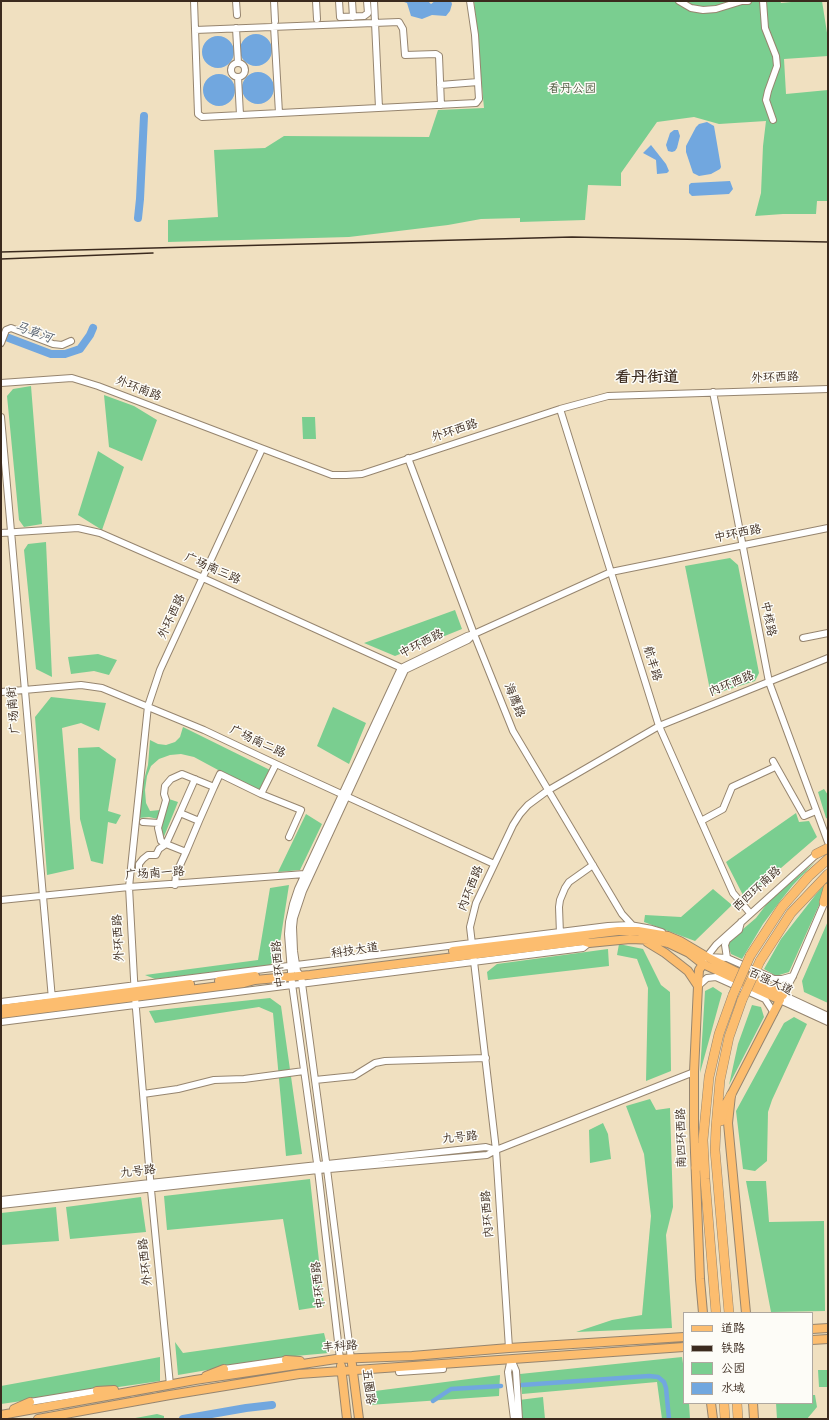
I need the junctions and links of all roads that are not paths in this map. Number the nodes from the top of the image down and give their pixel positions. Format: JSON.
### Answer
{"nodes":[{"id":1,"x":194,"y":1,"type":"edge"},
{"id":2,"x":236,"y":1,"type":"edge"},
{"id":3,"x":274,"y":1,"type":"edge"},
{"id":4,"x":316,"y":1,"type":"edge"},
{"id":5,"x":339,"y":1,"type":"edge"},
{"id":6,"x":352,"y":1,"type":"edge"},
{"id":7,"x":367,"y":1,"type":"edge"},
{"id":8,"x":374,"y":1,"type":"edge"},
{"id":9,"x":470,"y":1,"type":"edge"},
{"id":10,"x":679,"y":1,"type":"edge"},
{"id":11,"x":748,"y":1,"type":"edge"},
{"id":12,"x":762,"y":1,"type":"edge"},
{"id":13,"x":237,"y":15,"type":"dead end"},
{"id":14,"x":353,"y":17,"type":"junction"},
{"id":15,"x":317,"y":19,"type":"dead end"},
{"id":16,"x":375,"y":22,"type":"junction"},
{"id":17,"x":274,"y":24,"type":"junction"},
{"id":18,"x":236,"y":28,"type":"junction"},
{"id":19,"x":195,"y":30,"type":"junction"},
{"id":20,"x":238,"y":63,"type":"junction"},
{"id":21,"x":238,"y":77,"type":"junction"},
{"id":22,"x":478,"y":82,"type":"junction"},
{"id":23,"x":440,"y":85,"type":"junction"},
{"id":24,"x":441,"y":105,"type":"junction"},
{"id":25,"x":379,"y":108,"type":"junction"},
{"id":26,"x":279,"y":113,"type":"junction"},
{"id":27,"x":240,"y":115,"type":"junction"},
{"id":28,"x":773,"y":120,"type":"dead end"},
{"id":29,"x":71,"y":341,"type":"dead end"},
{"id":30,"x":1,"y":343,"type":"edge"},
{"id":31,"x":1,"y":382,"type":"edge"},
{"id":32,"x":828,"y":389,"type":"edge"},
{"id":33,"x":713,"y":392,"type":"junction"},
{"id":34,"x":560,"y":409,"type":"junction"},
{"id":35,"x":1,"y":417,"type":"edge"},
{"id":36,"x":262,"y":449,"type":"junction"},
{"id":37,"x":408,"y":458,"type":"junction"},
{"id":38,"x":828,"y":528,"type":"edge"},
{"id":39,"x":10,"y":532,"type":"junction"},
{"id":40,"x":1,"y":533,"type":"edge"},
{"id":41,"x":741,"y":545,"type":"junction"},
{"id":42,"x":611,"y":572,"type":"junction"},
{"id":43,"x":203,"y":578,"type":"junction"},
{"id":44,"x":828,"y":633,"type":"edge"},
{"id":45,"x":474,"y":634,"type":"junction"},
{"id":46,"x":803,"y":638,"type":"dead end"},
{"id":47,"x":828,"y":658,"type":"edge"},
{"id":48,"x":403,"y":669,"type":"junction"},
{"id":49,"x":769,"y":682,"type":"junction"},
{"id":50,"x":24,"y":690,"type":"junction"},
{"id":51,"x":1,"y":692,"type":"edge"},
{"id":52,"x":148,"y":706,"type":"junction"},
{"id":53,"x":659,"y":726,"type":"junction"},
{"id":54,"x":276,"y":764,"type":"junction"},
{"id":55,"x":195,"y":779,"type":"junction"},
{"id":56,"x":214,"y":787,"type":"junction"},
{"id":57,"x":547,"y":791,"type":"junction"},
{"id":58,"x":261,"y":794,"type":"junction"},
{"id":59,"x":345,"y":796,"type":"junction"},
{"id":60,"x":816,"y":811,"type":"junction"},
{"id":61,"x":180,"y":813,"type":"junction"},
{"id":62,"x":199,"y":821,"type":"junction"},
{"id":63,"x":701,"y":821,"type":"junction"},
{"id":64,"x":143,"y":822,"type":"dead end"},
{"id":65,"x":159,"y":823,"type":"junction"},
{"id":66,"x":289,"y":836,"type":"dead end"},
{"id":67,"x":828,"y":842,"type":"edge"},
{"id":68,"x":166,"y":844,"type":"junction"},
{"id":69,"x":828,"y":848,"type":"edge"},
{"id":70,"x":186,"y":852,"type":"junction"},
{"id":71,"x":816,"y":854,"type":"junction"},
{"id":72,"x":828,"y":859,"type":"edge"},
{"id":73,"x":494,"y":864,"type":"junction"},
{"id":74,"x":593,"y":866,"type":"junction"},
{"id":75,"x":139,"y":870,"type":"dead end"},
{"id":76,"x":828,"y":874,"type":"edge"},
{"id":77,"x":307,"y":876,"type":"junction"},
{"id":78,"x":175,"y":885,"type":"junction"},
{"id":79,"x":129,"y":887,"type":"junction"},
{"id":80,"x":828,"y":888,"type":"edge"},
{"id":81,"x":43,"y":895,"type":"junction"},
{"id":82,"x":826,"y":899,"type":"edge"},
{"id":83,"x":1,"y":900,"type":"edge"},
{"id":84,"x":750,"y":913,"type":"junction"},
{"id":85,"x":741,"y":922,"type":"junction"},
{"id":86,"x":636,"y":928,"type":"junction"},
{"id":87,"x":560,"y":935,"type":"junction"},
{"id":88,"x":643,"y":939,"type":"junction"},
{"id":89,"x":473,"y":952,"type":"junction"},
{"id":90,"x":727,"y":958,"type":"junction"},
{"id":91,"x":705,"y":960,"type":"junction"},
{"id":92,"x":295,"y":974,"type":"junction"},
{"id":93,"x":793,"y":976,"type":"junction"},
{"id":94,"x":698,"y":986,"type":"junction"},
{"id":95,"x":135,"y":994,"type":"junction"},
{"id":96,"x":781,"y":998,"type":"junction"},
{"id":97,"x":52,"y":999,"type":"junction"},
{"id":98,"x":1,"y":1002,"type":"edge"},
{"id":99,"x":1,"y":1009,"type":"edge"},
{"id":100,"x":774,"y":1013,"type":"junction"},
{"id":101,"x":1,"y":1014,"type":"edge"},
{"id":102,"x":828,"y":1016,"type":"edge"},
{"id":103,"x":1,"y":1022,"type":"edge"},
{"id":104,"x":828,"y":1022,"type":"edge"},
{"id":105,"x":486,"y":1058,"type":"junction"},
{"id":106,"x":304,"y":1071,"type":"junction"},
{"id":107,"x":694,"y":1072,"type":"junction"},
{"id":108,"x":315,"y":1080,"type":"junction"},
{"id":109,"x":143,"y":1094,"type":"junction"},
{"id":110,"x":731,"y":1095,"type":"junction"},
{"id":111,"x":704,"y":1130,"type":"junction"},
{"id":112,"x":496,"y":1150,"type":"junction"},
{"id":113,"x":715,"y":1150,"type":"junction"},
{"id":114,"x":317,"y":1167,"type":"junction"},
{"id":115,"x":327,"y":1167,"type":"junction"},
{"id":116,"x":696,"y":1168,"type":"junction"},
{"id":117,"x":150,"y":1186,"type":"junction"},
{"id":118,"x":1,"y":1200,"type":"edge"},
{"id":119,"x":1,"y":1205,"type":"edge"},
{"id":120,"x":703,"y":1312,"type":"edge"},
{"id":121,"x":716,"y":1312,"type":"edge"},
{"id":122,"x":728,"y":1312,"type":"edge"},
{"id":123,"x":746,"y":1312,"type":"edge"},
{"id":124,"x":828,"y":1328,"type":"edge"},
{"id":125,"x":813,"y":1329,"type":"edge"},
{"id":126,"x":683,"y":1337,"type":"edge"},
{"id":127,"x":828,"y":1339,"type":"edge"},
{"id":128,"x":813,"y":1340,"type":"edge"},
{"id":129,"x":683,"y":1347,"type":"edge"},
{"id":130,"x":509,"y":1348,"type":"junction"},
{"id":131,"x":340,"y":1359,"type":"junction"},
{"id":132,"x":351,"y":1359,"type":"junction"},
{"id":133,"x":511,"y":1359,"type":"junction"},
{"id":134,"x":286,"y":1360,"type":"joint"},
{"id":135,"x":310,"y":1362,"type":"junction"},
{"id":136,"x":466,"y":1362,"type":"junction"},
{"id":137,"x":375,"y":1368,"type":"junction"},
{"id":138,"x":224,"y":1369,"type":"joint"},
{"id":139,"x":443,"y":1369,"type":"joint"},
{"id":140,"x":341,"y":1370,"type":"junction"},
{"id":141,"x":352,"y":1370,"type":"junction"},
{"id":142,"x":399,"y":1372,"type":"joint"},
{"id":143,"x":195,"y":1380,"type":"junction"},
{"id":144,"x":170,"y":1385,"type":"junction"},
{"id":145,"x":97,"y":1391,"type":"joint"},
{"id":146,"x":133,"y":1391,"type":"junction"},
{"id":147,"x":30,"y":1402,"type":"joint"},
{"id":148,"x":711,"y":1404,"type":"edge"},
{"id":149,"x":724,"y":1404,"type":"edge"},
{"id":150,"x":737,"y":1404,"type":"edge"},
{"id":151,"x":753,"y":1404,"type":"edge"},
{"id":152,"x":1,"y":1415,"type":"edge"},
{"id":153,"x":38,"y":1419,"type":"edge"},
{"id":154,"x":347,"y":1419,"type":"edge"},
{"id":155,"x":358,"y":1419,"type":"edge"},
{"id":156,"x":514,"y":1419,"type":"edge"},
{"id":157,"x":519,"y":1419,"type":"edge"},
{"id":158,"x":713,"y":1419,"type":"edge"},
{"id":159,"x":726,"y":1419,"type":"edge"},
{"id":160,"x":738,"y":1419,"type":"edge"},
{"id":161,"x":754,"y":1419,"type":"edge"}],
"edges":[{"from":1,"to":19,"type":"street"},
{"from":2,"to":13,"type":"street"},
{"from":3,"to":17,"type":"street"},
{"from":4,"to":15,"type":"street"},
{"from":5,"to":14,"type":"street"},
{"from":6,"to":14,"type":"street"},
{"from":7,"to":14,"type":"street"},
{"from":8,"to":16,"type":"street"},
{"from":9,"to":22,"type":"street"},
{"from":10,"to":11,"type":"street"},
{"from":12,"to":28,"type":"street"},
{"from":16,"to":17,"type":"street"},
{"from":16,"to":23,"type":"street"},
{"from":16,"to":25,"type":"street"},
{"from":17,"to":18,"type":"street"},
{"from":17,"to":26,"type":"street"},
{"from":18,"to":19,"type":"street"},
{"from":18,"to":20,"type":"street"},
{"from":19,"to":27,"type":"street"},
{"from":20,"to":21,"type":"street"},
{"from":20,"to":21,"type":"street"},
{"from":21,"to":27,"type":"street"},
{"from":22,"to":23,"type":"street"},
{"from":22,"to":24,"type":"street"},
{"from":23,"to":24,"type":"street"},
{"from":24,"to":25,"type":"street"},
{"from":25,"to":26,"type":"street"},
{"from":26,"to":27,"type":"street"},
{"from":29,"to":30,"type":"street"},
{"from":31,"to":36,"type":"street","name":"外环南路"},
{"from":32,"to":33,"type":"street","name":"外环西路"},
{"from":33,"to":34,"type":"street","name":"外环西路"},
{"from":33,"to":41,"type":"street","name":"中核路"},
{"from":34,"to":37,"type":"street","name":"外环西路"},
{"from":34,"to":42,"type":"street","name":"航丰路"},
{"from":35,"to":39,"type":"street","name":"广场南街"},
{"from":36,"to":37,"type":"street","name":"外环西路"},
{"from":36,"to":43,"type":"street","name":"外环西路"},
{"from":37,"to":45,"type":"street","name":"海鹰路"},
{"from":38,"to":41,"type":"street","name":"中环西路"},
{"from":39,"to":40,"type":"street","name":"广场南三路"},
{"from":39,"to":43,"type":"street","name":"广场南三路"},
{"from":39,"to":50,"type":"street","name":"广场南街"},
{"from":41,"to":42,"type":"street","name":"中环西路"},
{"from":41,"to":49,"type":"street","name":"中核路"},
{"from":42,"to":45,"type":"street","name":"中环西路"},
{"from":42,"to":53,"type":"street","name":"航丰路"},
{"from":43,"to":48,"type":"street","name":"广场南三路"},
{"from":43,"to":52,"type":"street","name":"外环西路"},
{"from":44,"to":46,"type":"street"},
{"from":45,"to":48,"type":"street","name":"中环西路"},
{"from":45,"to":57,"type":"street","name":"海鹰路"},
{"from":47,"to":49,"type":"street","name":"内环西路"},
{"from":48,"to":59,"type":"street","name":"中环西路"},
{"from":49,"to":53,"type":"street","name":"内环西路"},
{"from":49,"to":60,"type":"street","name":"中核路"},
{"from":50,"to":51,"type":"street","name":"广场南二路"},
{"from":50,"to":52,"type":"street","name":"广场南二路"},
{"from":50,"to":81,"type":"street","name":"广场南街"},
{"from":52,"to":54,"type":"street","name":"广场南二路"},
{"from":52,"to":79,"type":"street","name":"外环西路"},
{"from":53,"to":57,"type":"street","name":"内环西路"},
{"from":53,"to":63,"type":"street","name":"航丰路"},
{"from":54,"to":58,"type":"street"},
{"from":54,"to":59,"type":"street","name":"广场南二路"},
{"from":55,"to":56,"type":"street"},
{"from":55,"to":61,"type":"street"},
{"from":55,"to":65,"type":"street"},
{"from":56,"to":58,"type":"street"},
{"from":56,"to":62,"type":"street"},
{"from":57,"to":73,"type":"street","name":"内环西路"},
{"from":57,"to":74,"type":"street","name":"海鹰路"},
{"from":58,"to":66,"type":"street"},
{"from":59,"to":73,"type":"street","name":"广场南二路"},
{"from":59,"to":77,"type":"street","name":"中环西路"},
{"from":60,"to":63,"type":"street"},
{"from":60,"to":67,"type":"street","name":"中核路"},
{"from":61,"to":62,"type":"street"},
{"from":61,"to":68,"type":"street"},
{"from":62,"to":70,"type":"street"},
{"from":63,"to":84,"type":"street","name":"航丰路"},
{"from":64,"to":65,"type":"street"},
{"from":65,"to":68,"type":"street"},
{"from":67,"to":71,"type":"street","name":"西四环南路"},
{"from":68,"to":70,"type":"street"},
{"from":68,"to":75,"type":"street"},
{"from":69,"to":71,"type":"highway"},
{"from":70,"to":78,"type":"street"},
{"from":71,"to":84,"type":"street","name":"西四环南路"},
{"from":72,"to":111,"type":"highway","name":"南四环西路","bridge":true},
{"from":73,"to":89,"type":"street","name":"内环西路"},
{"from":74,"to":86,"type":"street","name":"海鹰路"},
{"from":74,"to":87,"type":"street"},
{"from":76,"to":113,"type":"highway","bridge":true},
{"from":77,"to":78,"type":"street","name":"广场南一路"},
{"from":77,"to":92,"type":"street","name":"中环西路"},
{"from":78,"to":79,"type":"street","name":"广场南一路"},
{"from":79,"to":81,"type":"street","name":"广场南一路"},
{"from":79,"to":95,"type":"street","name":"外环西路"},
{"from":80,"to":82,"type":"highway"},
{"from":81,"to":83,"type":"street","name":"广场南一路"},
{"from":81,"to":97,"type":"street","name":"广场南街"},
{"from":82,"to":93,"type":"street"},
{"from":84,"to":85,"type":"street","name":"西四环南路"},
{"from":85,"to":90,"type":"street"},
{"from":85,"to":91,"type":"street","name":"西四环南路"},
{"from":86,"to":87,"type":"main road","name":"科技大道"},
{"from":86,"to":91,"type":"main road","name":"科技大道"},
{"from":87,"to":89,"type":"main road","name":"科技大道"},
{"from":88,"to":89,"type":"main road","name":"科技大道"},
{"from":88,"to":91,"type":"main road","name":"科技大道"},
{"from":88,"to":94,"type":"main road"},
{"from":89,"to":92,"type":"main road","name":"科技大道"},
{"from":89,"to":92,"type":"street"},
{"from":89,"to":105,"type":"street","name":"内环西路"},
{"from":90,"to":91,"type":"street"},
{"from":90,"to":93,"type":"street"},
{"from":91,"to":94,"type":"main road","name":"南四环西路"},
{"from":91,"to":96,"type":"main road","name":"百强大道"},
{"from":92,"to":95,"type":"street"},
{"from":92,"to":95,"type":"main road","name":"科技大道"},
{"from":92,"to":106,"type":"street","name":"中环西路"},
{"from":92,"to":108,"type":"street","name":"中环西路"},
{"from":93,"to":96,"type":"street"},
{"from":94,"to":100,"type":"street"},
{"from":94,"to":107,"type":"main road","name":"南四环西路"},
{"from":95,"to":97,"type":"main road","name":"科技大道"},
{"from":95,"to":101,"type":"main road","name":"科技大道"},
{"from":95,"to":103,"type":"street"},
{"from":95,"to":109,"type":"street","name":"外环西路"},
{"from":96,"to":100,"type":"main road"},
{"from":96,"to":102,"type":"street","name":"百强大道"},
{"from":96,"to":104,"type":"street","name":"百强大道"},
{"from":97,"to":98,"type":"street"},
{"from":97,"to":99,"type":"main road","name":"科技大道"},
{"from":100,"to":110,"type":"main road"},
{"from":105,"to":108,"type":"street"},
{"from":105,"to":112,"type":"street","name":"内环西路"},
{"from":106,"to":109,"type":"street"},
{"from":106,"to":114,"type":"street","name":"中环西路"},
{"from":107,"to":112,"type":"street","name":"九号路"},
{"from":107,"to":116,"type":"main road","name":"南四环西路"},
{"from":108,"to":115,"type":"street","name":"中环西路"},
{"from":109,"to":117,"type":"street","name":"外环西路"},
{"from":110,"to":113,"type":"highway"},
{"from":110,"to":123,"type":"main road"},
{"from":111,"to":116,"type":"highway"},
{"from":111,"to":121,"type":"highway","name":"南四环西路"},
{"from":112,"to":115,"type":"street","name":"九号路"},
{"from":112,"to":130,"type":"street","name":"内环西路"},
{"from":113,"to":122,"type":"highway"},
{"from":114,"to":115,"type":"street","name":"九号路"},
{"from":114,"to":117,"type":"street","name":"九号路"},
{"from":114,"to":131,"type":"street","name":"中环西路"},
{"from":115,"to":132,"type":"street","name":"中环西路"},
{"from":116,"to":120,"type":"main road","name":"南四环西路"},
{"from":117,"to":118,"type":"street","name":"九号路"},
{"from":117,"to":119,"type":"street","name":"九号路"},
{"from":117,"to":144,"type":"street","name":"外环西路"},
{"from":124,"to":125,"type":"main road"},
{"from":126,"to":130,"type":"main road","name":"丰科路"},
{"from":127,"to":128,"type":"main road"},
{"from":129,"to":133,"type":"main road","name":"丰科路"},
{"from":130,"to":132,"type":"main road","name":"丰科路"},
{"from":131,"to":132,"type":"main road","name":"丰科路"},
{"from":131,"to":135,"type":"main road","name":"丰科路"},
{"from":131,"to":140,"type":"main road","name":"五圈路"},
{"from":132,"to":141,"type":"main road","name":"五圈路"},
{"from":133,"to":136,"type":"main road","name":"丰科路"},
{"from":133,"to":156,"type":"street"},
{"from":133,"to":157,"type":"street"},
{"from":134,"to":135,"type":"main road"},
{"from":134,"to":138,"type":"street"},
{"from":135,"to":143,"type":"main road","name":"丰科路"},
{"from":136,"to":137,"type":"main road","name":"丰科路"},
{"from":136,"to":139,"type":"main road"},
{"from":137,"to":141,"type":"main road","name":"丰科路"},
{"from":137,"to":142,"type":"main road"},
{"from":138,"to":143,"type":"main road"},
{"from":139,"to":142,"type":"street"},
{"from":140,"to":141,"type":"main road","name":"丰科路"},
{"from":140,"to":153,"type":"main road","name":"丰科路"},
{"from":140,"to":154,"type":"main road","name":"五圈路"},
{"from":141,"to":155,"type":"main road","name":"五圈路"},
{"from":143,"to":144,"type":"main road","name":"丰科路"},
{"from":144,"to":146,"type":"main road","name":"丰科路"},
{"from":145,"to":146,"type":"main road"},
{"from":145,"to":147,"type":"street"},
{"from":146,"to":152,"type":"main road","name":"丰科路"},
{"from":147,"to":152,"type":"main road"},
{"from":148,"to":158,"type":"main road"},
{"from":149,"to":159,"type":"highway"},
{"from":150,"to":160,"type":"highway"},
{"from":151,"to":161,"type":"main road"}]}
